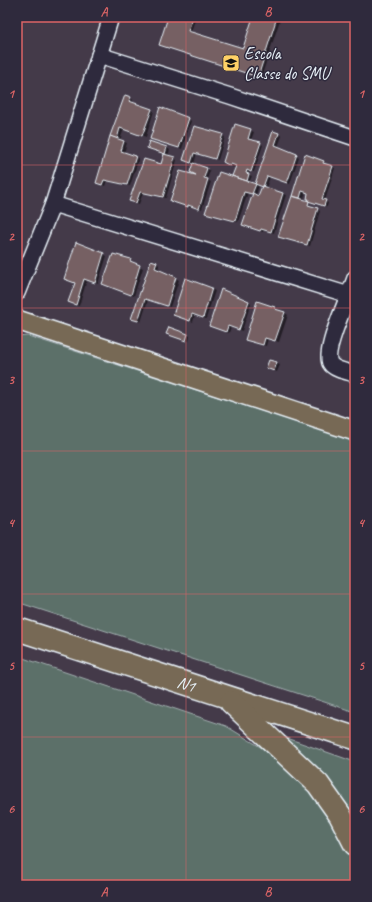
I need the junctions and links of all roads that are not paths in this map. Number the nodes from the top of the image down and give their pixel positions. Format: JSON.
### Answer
{"nodes":[{"id":1,"x":111,"y":17,"type":"edge"},
{"id":2,"x":99,"y":55,"type":"junction"},
{"id":3,"x":355,"y":138,"type":"edge"},
{"id":4,"x":53,"y":204,"type":"junction"},
{"id":5,"x":355,"y":278,"type":"edge"},
{"id":6,"x":17,"y":293,"type":"edge"},
{"id":7,"x":349,"y":295,"type":"junction"},
{"id":8,"x":17,"y":320,"type":"edge"},
{"id":9,"x":355,"y":374,"type":"edge"},
{"id":10,"x":355,"y":431,"type":"edge"},
{"id":11,"x":17,"y":629,"type":"edge"},
{"id":12,"x":226,"y":698,"type":"junction"},
{"id":13,"x":355,"y":738,"type":"edge"},
{"id":14,"x":355,"y":844,"type":"edge"}],
"edges":[{"from":1,"to":2,"type":"street"},
{"from":2,"to":3,"type":"street"},
{"from":2,"to":4,"type":"street"},
{"from":4,"to":6,"type":"street"},
{"from":4,"to":7,"type":"street"},
{"from":5,"to":7,"type":"street"},
{"from":7,"to":9,"type":"street"},
{"from":8,"to":10,"type":"main road"},
{"from":11,"to":12,"type":"highway","name":"N1"},
{"from":12,"to":13,"type":"highway","name":"N1"},
{"from":12,"to":14,"type":"highway"}]}
